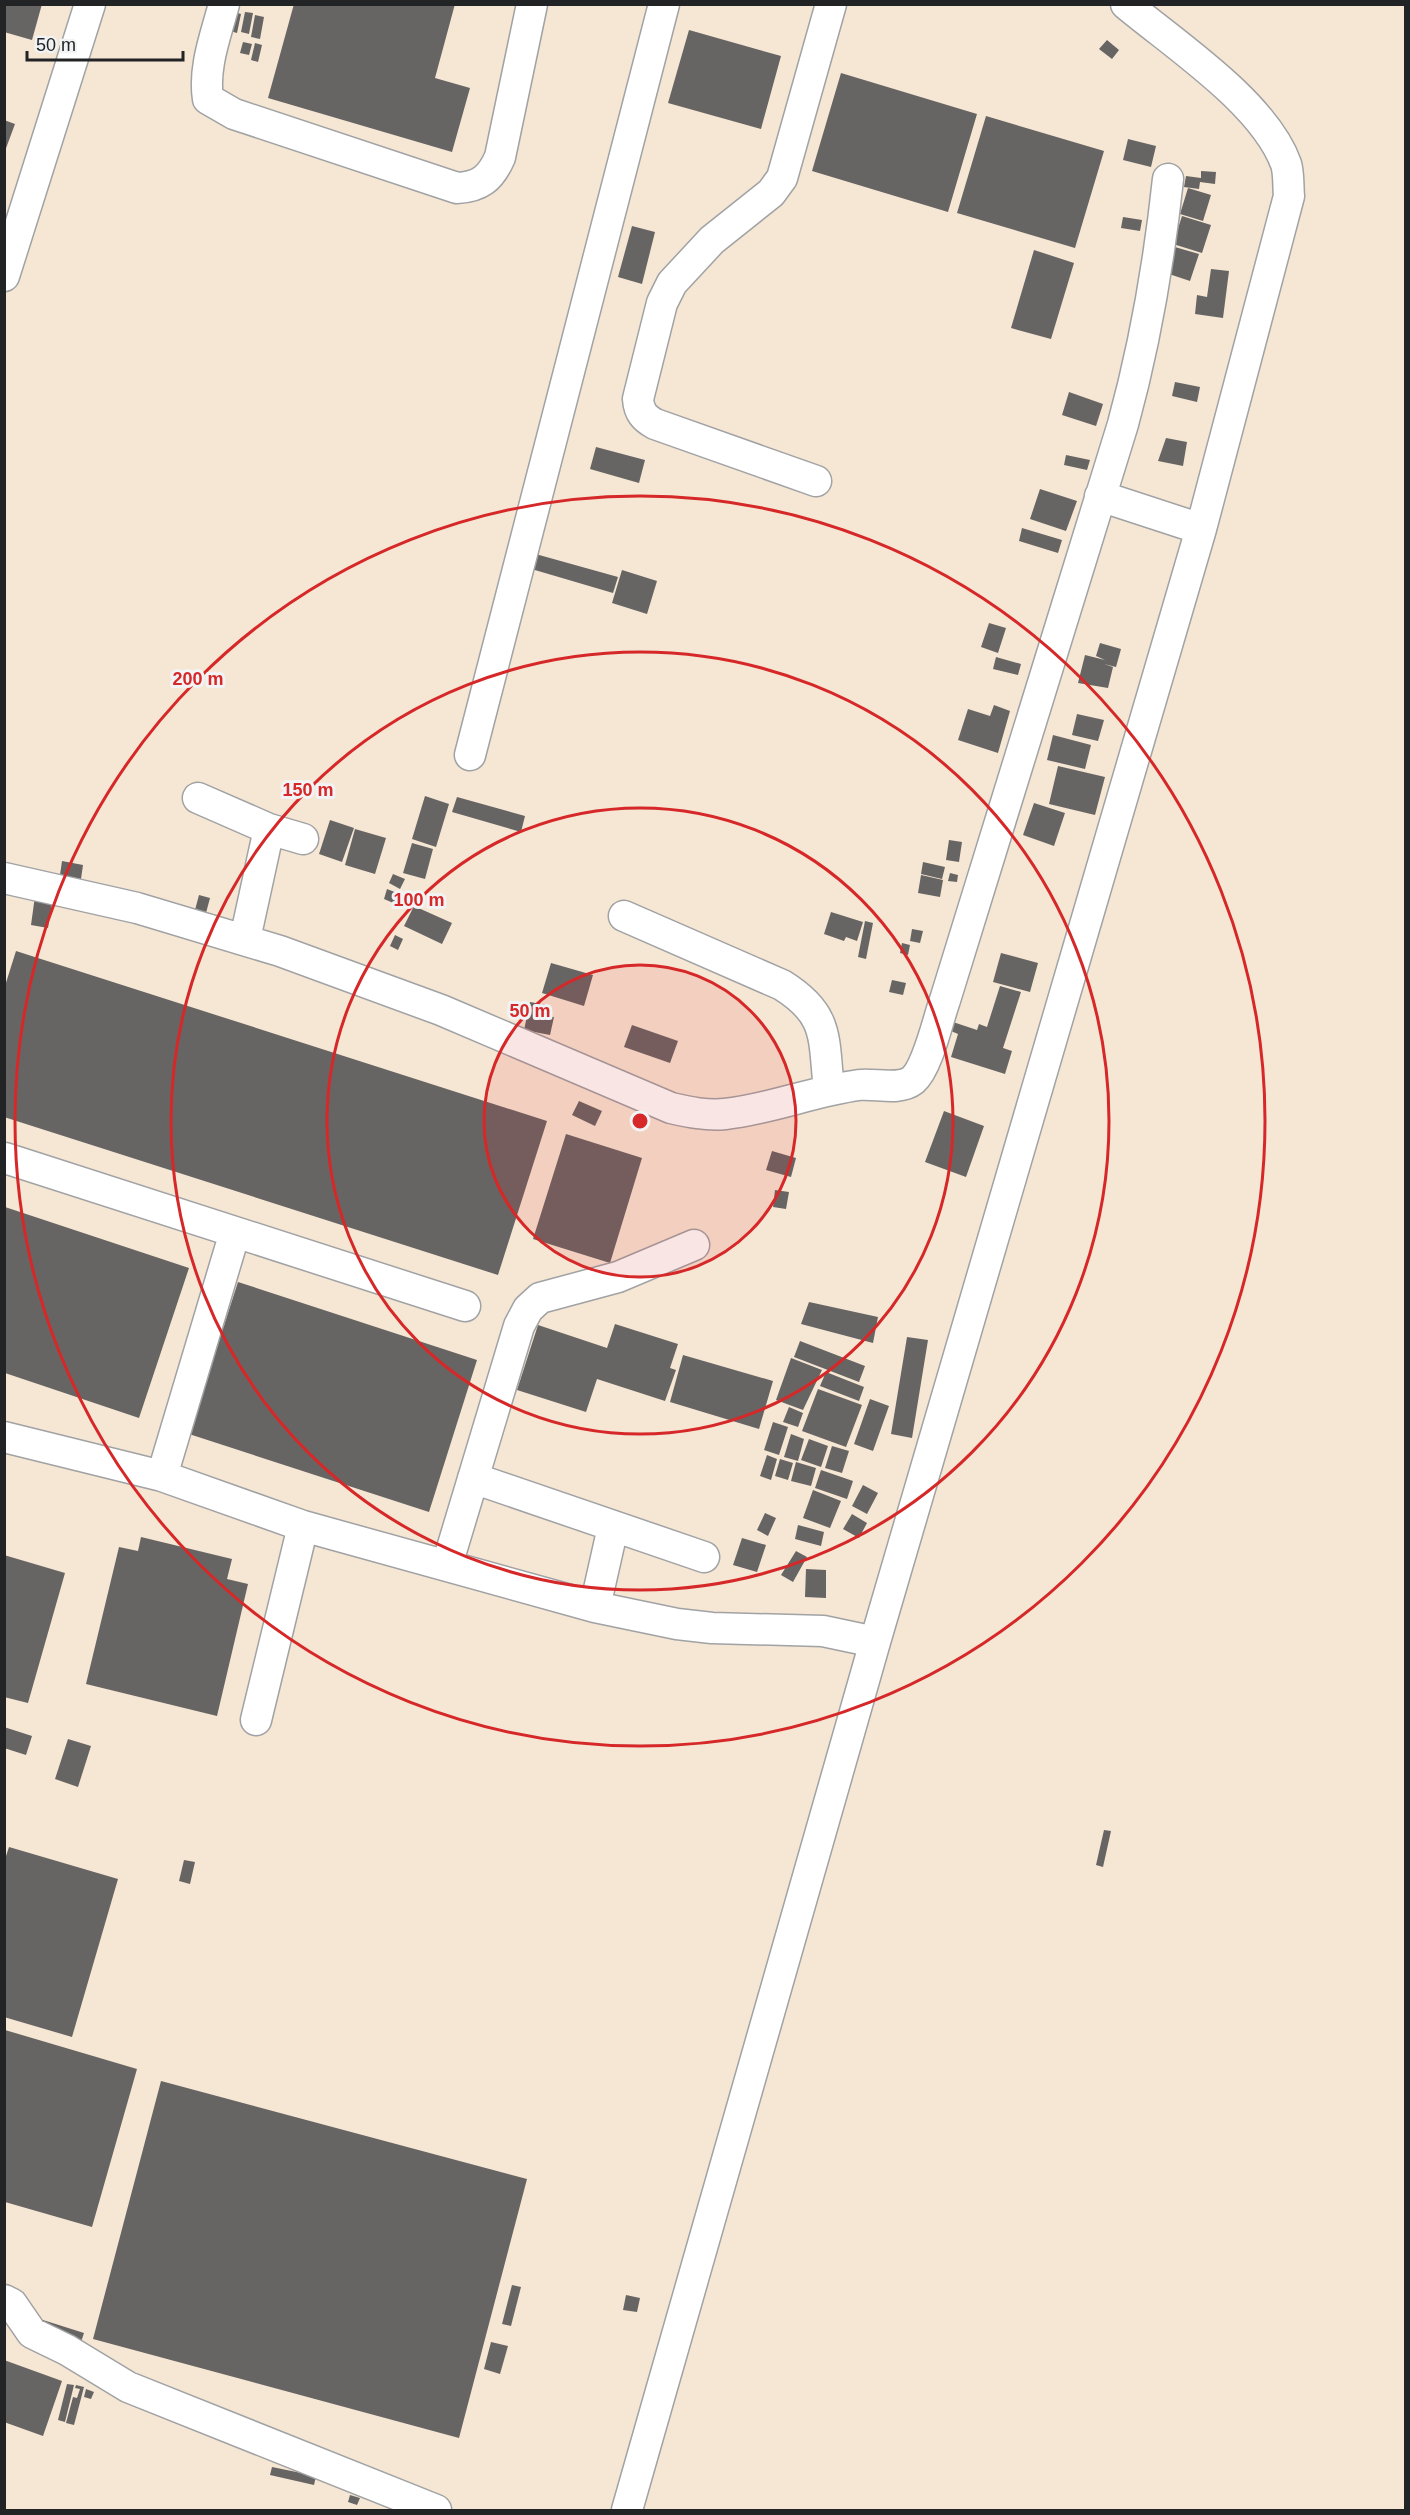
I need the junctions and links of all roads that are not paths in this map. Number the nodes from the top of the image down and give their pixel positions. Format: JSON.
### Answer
{"nodes":[{"id":1,"x":90,"y":4,"type":"edge"},
{"id":2,"x":224,"y":4,"type":"edge"},
{"id":3,"x":532,"y":4,"type":"edge"},
{"id":4,"x":664,"y":4,"type":"edge"},
{"id":5,"x":831,"y":4,"type":"edge"},
{"id":6,"x":1126,"y":4,"type":"edge"},
{"id":7,"x":1168,"y":179,"type":"dead end"},
{"id":8,"x":4,"y":276,"type":"edge"},
{"id":9,"x":816,"y":481,"type":"dead end"},
{"id":10,"x":1100,"y":496,"type":"junction"},
{"id":11,"x":1202,"y":529,"type":"junction"},
{"id":12,"x":470,"y":755,"type":"dead end"},
{"id":13,"x":198,"y":798,"type":"dead end"},
{"id":14,"x":269,"y":829,"type":"junction"},
{"id":15,"x":303,"y":839,"type":"dead end"},
{"id":16,"x":4,"y":878,"type":"edge"},
{"id":17,"x":624,"y":916,"type":"dead end"},
{"id":18,"x":245,"y":939,"type":"junction"},
{"id":19,"x":829,"y":1089,"type":"junction"},
{"id":20,"x":5,"y":1158,"type":"edge"},
{"id":21,"x":235,"y":1232,"type":"junction"},
{"id":22,"x":694,"y":1245,"type":"dead end"},
{"id":23,"x":465,"y":1306,"type":"dead end"},
{"id":24,"x":4,"y":1437,"type":"edge"},
{"id":25,"x":162,"y":1476,"type":"junction"},
{"id":26,"x":473,"y":1478,"type":"junction"},
{"id":27,"x":303,"y":1526,"type":"junction"},
{"id":28,"x":613,"y":1527,"type":"junction"},
{"id":29,"x":704,"y":1557,"type":"dead end"},
{"id":30,"x":447,"y":1565,"type":"junction"},
{"id":31,"x":595,"y":1607,"type":"junction"},
{"id":32,"x":875,"y":1642,"type":"junction"},
{"id":33,"x":256,"y":1720,"type":"dead end"},
{"id":34,"x":4,"y":2300,"type":"edge"},
{"id":35,"x":436,"y":2511,"type":"edge"},
{"id":36,"x":627,"y":2511,"type":"edge"}],
"edges":[{"from":1,"to":8,"type":"street"},
{"from":2,"to":3,"type":"street"},
{"from":4,"to":12,"type":"street"},
{"from":5,"to":9,"type":"street"},
{"from":6,"to":11,"type":"street"},
{"from":7,"to":10,"type":"street"},
{"from":10,"to":11,"type":"street"},
{"from":10,"to":19,"type":"street"},
{"from":11,"to":32,"type":"street"},
{"from":13,"to":14,"type":"street"},
{"from":14,"to":15,"type":"street"},
{"from":14,"to":18,"type":"street"},
{"from":16,"to":18,"type":"street"},
{"from":17,"to":19,"type":"street"},
{"from":18,"to":19,"type":"street"},
{"from":20,"to":21,"type":"street"},
{"from":21,"to":23,"type":"street"},
{"from":21,"to":25,"type":"street"},
{"from":22,"to":26,"type":"street"},
{"from":24,"to":25,"type":"street"},
{"from":25,"to":27,"type":"street"},
{"from":26,"to":28,"type":"street"},
{"from":26,"to":30,"type":"street"},
{"from":27,"to":30,"type":"street"},
{"from":27,"to":33,"type":"street"},
{"from":28,"to":29,"type":"street"},
{"from":28,"to":31,"type":"street"},
{"from":30,"to":31,"type":"street"},
{"from":31,"to":32,"type":"street"},
{"from":32,"to":36,"type":"street"},
{"from":34,"to":35,"type":"street"}]}
